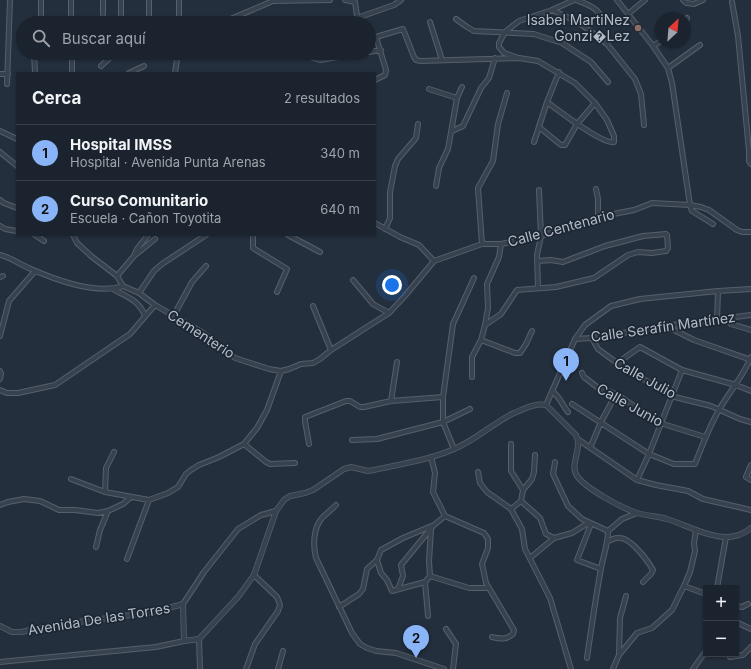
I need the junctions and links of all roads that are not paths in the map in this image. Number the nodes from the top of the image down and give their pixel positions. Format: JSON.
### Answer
{"nodes":[{"id":1,"x":10,"y":0,"type":"edge"},
{"id":2,"x":41,"y":0,"type":"edge"},
{"id":3,"x":71,"y":0,"type":"edge"},
{"id":4,"x":103,"y":0,"type":"edge"},
{"id":5,"x":121,"y":0,"type":"edge"},
{"id":6,"x":149,"y":0,"type":"edge"},
{"id":7,"x":179,"y":0,"type":"edge"},
{"id":8,"x":330,"y":0,"type":"edge"},
{"id":9,"x":345,"y":0,"type":"edge"},
{"id":10,"x":401,"y":0,"type":"edge"},
{"id":11,"x":575,"y":0,"type":"edge"},
{"id":12,"x":617,"y":0,"type":"edge"},
{"id":13,"x":645,"y":0,"type":"edge"},
{"id":14,"x":684,"y":0,"type":"edge"},
{"id":15,"x":703,"y":0,"type":"edge"},
{"id":16,"x":732,"y":1,"type":"edge"},
{"id":17,"x":552,"y":10,"type":"junction"},
{"id":18,"x":103,"y":14,"type":"dead end"},
{"id":19,"x":628,"y":14,"type":"junction"},
{"id":20,"x":41,"y":16,"type":"edge"},
{"id":21,"x":71,"y":16,"type":"edge"},
{"id":22,"x":121,"y":16,"type":"edge"},
{"id":23,"x":149,"y":16,"type":"edge"},
{"id":24,"x":180,"y":16,"type":"edge"},
{"id":25,"x":238,"y":16,"type":"edge"},
{"id":26,"x":357,"y":16,"type":"edge"},
{"id":27,"x":363,"y":16,"type":"edge"},
{"id":28,"x":456,"y":19,"type":"dead end"},
{"id":29,"x":430,"y":22,"type":"dead end"},
{"id":30,"x":604,"y":22,"type":"dead end"},
{"id":31,"x":505,"y":32,"type":"junction"},
{"id":32,"x":376,"y":37,"type":"joint"},
{"id":33,"x":700,"y":45,"type":"dead end"},
{"id":34,"x":653,"y":46,"type":"joint"},
{"id":35,"x":380,"y":50,"type":"junction"},
{"id":36,"x":376,"y":51,"type":"edge"},
{"id":37,"x":495,"y":58,"type":"junction"},
{"id":38,"x":518,"y":58,"type":"junction"},
{"id":39,"x":34,"y":60,"type":"edge"},
{"id":40,"x":72,"y":60,"type":"edge"},
{"id":41,"x":108,"y":60,"type":"edge"},
{"id":42,"x":177,"y":60,"type":"edge"},
{"id":43,"x":442,"y":60,"type":"junction"},
{"id":44,"x":101,"y":66,"type":"dead end"},
{"id":45,"x":144,"y":66,"type":"dead end"},
{"id":46,"x":668,"y":68,"type":"junction"},
{"id":47,"x":35,"y":72,"type":"edge"},
{"id":48,"x":72,"y":72,"type":"edge"},
{"id":49,"x":131,"y":72,"type":"edge"},
{"id":50,"x":175,"y":72,"type":"edge"},
{"id":51,"x":559,"y":72,"type":"junction"},
{"id":52,"x":0,"y":74,"type":"edge"},
{"id":53,"x":8,"y":74,"type":"junction"},
{"id":54,"x":376,"y":80,"type":"edge"},
{"id":55,"x":608,"y":82,"type":"dead end"},
{"id":56,"x":7,"y":84,"type":"dead end"},
{"id":57,"x":462,"y":87,"type":"dead end"},
{"id":58,"x":429,"y":89,"type":"dead end"},
{"id":59,"x":507,"y":93,"type":"dead end"},
{"id":60,"x":457,"y":98,"type":"junction"},
{"id":61,"x":547,"y":102,"type":"junction"},
{"id":62,"x":595,"y":103,"type":"junction"},
{"id":63,"x":418,"y":124,"type":"dead end"},
{"id":64,"x":577,"y":124,"type":"junction"},
{"id":65,"x":644,"y":124,"type":"dead end"},
{"id":66,"x":539,"y":127,"type":"junction"},
{"id":67,"x":0,"y":131,"type":"edge"},
{"id":68,"x":452,"y":131,"type":"junction"},
{"id":69,"x":16,"y":139,"type":"edge"},
{"id":70,"x":534,"y":142,"type":"dead end"},
{"id":71,"x":0,"y":152,"type":"edge"},
{"id":72,"x":751,"y":164,"type":"edge"},
{"id":73,"x":16,"y":165,"type":"edge"},
{"id":74,"x":436,"y":186,"type":"dead end"},
{"id":75,"x":596,"y":189,"type":"dead end"},
{"id":76,"x":539,"y":190,"type":"dead end"},
{"id":77,"x":0,"y":200,"type":"edge"},
{"id":78,"x":690,"y":205,"type":"junction"},
{"id":79,"x":16,"y":208,"type":"edge"},
{"id":80,"x":598,"y":217,"type":"junction"},
{"id":81,"x":376,"y":224,"type":"edge"},
{"id":82,"x":713,"y":224,"type":"dead end"},
{"id":83,"x":0,"y":226,"type":"edge"},
{"id":84,"x":385,"y":229,"type":"junction"},
{"id":85,"x":16,"y":231,"type":"edge"},
{"id":86,"x":751,"y":232,"type":"edge"},
{"id":87,"x":36,"y":236,"type":"edge"},
{"id":88,"x":74,"y":236,"type":"edge"},
{"id":89,"x":147,"y":236,"type":"edge"},
{"id":90,"x":204,"y":236,"type":"edge"},
{"id":91,"x":253,"y":236,"type":"edge"},
{"id":92,"x":290,"y":236,"type":"edge"},
{"id":93,"x":541,"y":236,"type":"junction"},
{"id":94,"x":155,"y":238,"type":"dead end"},
{"id":95,"x":44,"y":241,"type":"dead end"},
{"id":96,"x":482,"y":244,"type":"junction"},
{"id":97,"x":501,"y":244,"type":"junction"},
{"id":98,"x":320,"y":252,"type":"dead end"},
{"id":99,"x":0,"y":255,"type":"edge"},
{"id":100,"x":134,"y":256,"type":"junction"},
{"id":101,"x":434,"y":261,"type":"junction"},
{"id":102,"x":538,"y":261,"type":"junction"},
{"id":103,"x":206,"y":266,"type":"dead end"},
{"id":104,"x":35,"y":271,"type":"junction"},
{"id":105,"x":117,"y":276,"type":"junction"},
{"id":106,"x":474,"y":278,"type":"dead end"},
{"id":107,"x":353,"y":280,"type":"dead end"},
{"id":108,"x":123,"y":286,"type":"junction"},
{"id":109,"x":538,"y":287,"type":"junction"},
{"id":110,"x":113,"y":289,"type":"junction"},
{"id":111,"x":751,"y":290,"type":"edge"},
{"id":112,"x":718,"y":291,"type":"junction"},
{"id":113,"x":277,"y":292,"type":"dead end"},
{"id":114,"x":138,"y":293,"type":"junction"},
{"id":115,"x":155,"y":304,"type":"junction"},
{"id":116,"x":313,"y":306,"type":"dead end"},
{"id":117,"x":389,"y":313,"type":"junction"},
{"id":118,"x":174,"y":315,"type":"junction"},
{"id":119,"x":751,"y":315,"type":"edge"},
{"id":120,"x":145,"y":316,"type":"junction"},
{"id":121,"x":726,"y":319,"type":"junction"},
{"id":122,"x":717,"y":320,"type":"junction"},
{"id":123,"x":485,"y":325,"type":"junction"},
{"id":124,"x":665,"y":326,"type":"junction"},
{"id":125,"x":751,"y":330,"type":"edge"},
{"id":126,"x":532,"y":331,"type":"dead end"},
{"id":127,"x":0,"y":336,"type":"edge"},
{"id":128,"x":592,"y":338,"type":"junction"},
{"id":129,"x":575,"y":339,"type":"junction"},
{"id":130,"x":481,"y":340,"type":"junction"},
{"id":131,"x":331,"y":350,"type":"junction"},
{"id":132,"x":751,"y":359,"type":"edge"},
{"id":133,"x":397,"y":362,"type":"dead end"},
{"id":134,"x":617,"y":363,"type":"junction"},
{"id":135,"x":682,"y":370,"type":"junction"},
{"id":136,"x":0,"y":371,"type":"edge"},
{"id":137,"x":281,"y":371,"type":"junction"},
{"id":138,"x":582,"y":373,"type":"dead end"},
{"id":139,"x":472,"y":377,"type":"dead end"},
{"id":140,"x":0,"y":378,"type":"edge"},
{"id":141,"x":736,"y":385,"type":"junction"},
{"id":142,"x":0,"y":390,"type":"edge"},
{"id":143,"x":553,"y":392,"type":"junction"},
{"id":144,"x":751,"y":392,"type":"edge"},
{"id":145,"x":616,"y":394,"type":"junction"},
{"id":146,"x":671,"y":396,"type":"junction"},
{"id":147,"x":443,"y":397,"type":"junction"},
{"id":148,"x":391,"y":402,"type":"junction"},
{"id":149,"x":572,"y":404,"type":"dead end"},
{"id":150,"x":546,"y":405,"type":"junction"},
{"id":151,"x":470,"y":409,"type":"dead end"},
{"id":152,"x":719,"y":409,"type":"junction"},
{"id":153,"x":568,"y":412,"type":"dead end"},
{"id":154,"x":443,"y":422,"type":"junction"},
{"id":155,"x":601,"y":422,"type":"junction"},
{"id":156,"x":751,"y":422,"type":"edge"},
{"id":157,"x":660,"y":423,"type":"junction"},
{"id":158,"x":705,"y":437,"type":"junction"},
{"id":159,"x":352,"y":440,"type":"dead end"},
{"id":160,"x":579,"y":440,"type":"junction"},
{"id":161,"x":244,"y":444,"type":"junction"},
{"id":162,"x":309,"y":444,"type":"dead end"},
{"id":163,"x":511,"y":444,"type":"dead end"},
{"id":164,"x":590,"y":448,"type":"junction"},
{"id":165,"x":454,"y":449,"type":"junction"},
{"id":166,"x":114,"y":452,"type":"dead end"},
{"id":167,"x":649,"y":454,"type":"junction"},
{"id":168,"x":534,"y":455,"type":"dead end"},
{"id":169,"x":432,"y":457,"type":"junction"},
{"id":170,"x":555,"y":462,"type":"dead end"},
{"id":171,"x":295,"y":463,"type":"dead end"},
{"id":172,"x":751,"y":465,"type":"edge"},
{"id":173,"x":478,"y":472,"type":"dead end"},
{"id":174,"x":71,"y":479,"type":"dead end"},
{"id":175,"x":637,"y":480,"type":"junction"},
{"id":176,"x":751,"y":480,"type":"edge"},
{"id":177,"x":523,"y":490,"type":"junction"},
{"id":178,"x":105,"y":492,"type":"junction"},
{"id":179,"x":131,"y":497,"type":"junction"},
{"id":180,"x":149,"y":500,"type":"junction"},
{"id":181,"x":521,"y":501,"type":"junction"},
{"id":182,"x":0,"y":505,"type":"edge"},
{"id":183,"x":336,"y":505,"type":"dead end"},
{"id":184,"x":511,"y":509,"type":"junction"},
{"id":185,"x":751,"y":510,"type":"edge"},
{"id":186,"x":108,"y":511,"type":"junction"},
{"id":187,"x":276,"y":511,"type":"junction"},
{"id":188,"x":637,"y":513,"type":"junction"},
{"id":189,"x":445,"y":516,"type":"junction"},
{"id":190,"x":589,"y":523,"type":"junction"},
{"id":191,"x":433,"y":527,"type":"junction"},
{"id":192,"x":751,"y":528,"type":"edge"},
{"id":193,"x":696,"y":530,"type":"junction"},
{"id":194,"x":608,"y":531,"type":"junction"},
{"id":195,"x":726,"y":537,"type":"junction"},
{"id":196,"x":554,"y":538,"type":"junction"},
{"id":197,"x":608,"y":541,"type":"junction"},
{"id":198,"x":96,"y":547,"type":"dead end"},
{"id":199,"x":530,"y":558,"type":"junction"},
{"id":200,"x":127,"y":559,"type":"dead end"},
{"id":201,"x":377,"y":560,"type":"junction"},
{"id":202,"x":601,"y":569,"type":"junction"},
{"id":203,"x":254,"y":575,"type":"junction"},
{"id":204,"x":430,"y":576,"type":"junction"},
{"id":205,"x":425,"y":582,"type":"junction"},
{"id":206,"x":643,"y":582,"type":"dead end"},
{"id":207,"x":718,"y":585,"type":"edge"},
{"id":208,"x":684,"y":586,"type":"junction"},
{"id":209,"x":398,"y":588,"type":"junction"},
{"id":210,"x":488,"y":588,"type":"junction"},
{"id":211,"x":703,"y":593,"type":"edge"},
{"id":212,"x":626,"y":596,"type":"dead end"},
{"id":213,"x":183,"y":604,"type":"junction"},
{"id":214,"x":748,"y":604,"type":"dead end"},
{"id":215,"x":739,"y":606,"type":"edge"},
{"id":216,"x":339,"y":607,"type":"junction"},
{"id":217,"x":428,"y":616,"type":"dead end"},
{"id":218,"x":739,"y":623,"type":"edge"},
{"id":219,"x":0,"y":626,"type":"edge"},
{"id":220,"x":446,"y":629,"type":"dead end"},
{"id":221,"x":751,"y":629,"type":"edge"},
{"id":222,"x":492,"y":637,"type":"dead end"},
{"id":223,"x":199,"y":639,"type":"junction"},
{"id":224,"x":184,"y":641,"type":"junction"},
{"id":225,"x":751,"y":647,"type":"edge"},
{"id":226,"x":283,"y":651,"type":"dead end"},
{"id":227,"x":619,"y":655,"type":"junction"},
{"id":228,"x":703,"y":655,"type":"edge"},
{"id":229,"x":739,"y":656,"type":"edge"},
{"id":230,"x":587,"y":658,"type":"dead end"},
{"id":231,"x":0,"y":662,"type":"edge"},
{"id":232,"x":200,"y":669,"type":"edge"},
{"id":233,"x":246,"y":669,"type":"edge"},
{"id":234,"x":278,"y":669,"type":"edge"},
{"id":235,"x":444,"y":669,"type":"edge"},
{"id":236,"x":452,"y":669,"type":"edge"},
{"id":237,"x":571,"y":669,"type":"edge"},
{"id":238,"x":613,"y":669,"type":"edge"},
{"id":239,"x":693,"y":669,"type":"edge"}],
"edges":[{"from":1,"to":53,"type":"street"},
{"from":2,"to":20,"type":"street"},
{"from":3,"to":21,"type":"street"},
{"from":4,"to":18,"type":"street"},
{"from":5,"to":22,"type":"street"},
{"from":6,"to":23,"type":"street"},
{"from":7,"to":24,"type":"street"},
{"from":8,"to":25,"type":"street"},
{"from":9,"to":26,"type":"street"},
{"from":10,"to":27,"type":"street"},
{"from":11,"to":17,"type":"street"},
{"from":11,"to":30,"type":"street"},
{"from":12,"to":19,"type":"street"},
{"from":13,"to":19,"type":"street"},
{"from":14,"to":15,"type":"street"},
{"from":16,"to":72,"type":"street"},
{"from":17,"to":31,"type":"street"},
{"from":17,"to":65,"type":"street"},
{"from":19,"to":34,"type":"street"},
{"from":28,"to":31,"type":"street"},
{"from":29,"to":43,"type":"street"},
{"from":31,"to":38,"type":"street"},
{"from":31,"to":55,"type":"street"},
{"from":32,"to":35,"type":"street"},
{"from":32,"to":43,"type":"street"},
{"from":33,"to":46,"type":"street"},
{"from":34,"to":46,"type":"street"},
{"from":35,"to":36,"type":"street"},
{"from":35,"to":54,"type":"street"},
{"from":37,"to":38,"type":"street"},
{"from":37,"to":43,"type":"street"},
{"from":37,"to":68,"type":"street"},
{"from":38,"to":51,"type":"street"},
{"from":39,"to":47,"type":"street"},
{"from":40,"to":48,"type":"street"},
{"from":41,"to":44,"type":"street"},
{"from":42,"to":50,"type":"street"},
{"from":45,"to":49,"type":"street"},
{"from":46,"to":78,"type":"street"},
{"from":51,"to":61,"type":"street"},
{"from":51,"to":62,"type":"street"},
{"from":52,"to":53,"type":"street"},
{"from":53,"to":56,"type":"street"},
{"from":57,"to":60,"type":"street"},
{"from":58,"to":60,"type":"street"},
{"from":59,"to":96,"type":"street"},
{"from":60,"to":68,"type":"street"},
{"from":61,"to":64,"type":"street"},
{"from":61,"to":66,"type":"street"},
{"from":62,"to":64,"type":"street"},
{"from":62,"to":64,"type":"street"},
{"from":63,"to":84,"type":"street"},
{"from":64,"to":66,"type":"street"},
{"from":66,"to":70,"type":"street"},
{"from":67,"to":69,"type":"street"},
{"from":68,"to":74,"type":"street"},
{"from":71,"to":73,"type":"street"},
{"from":75,"to":80,"type":"street"},
{"from":76,"to":93,"type":"street"},
{"from":77,"to":79,"type":"street"},
{"from":78,"to":80,"type":"street","name":"Calle Centenario"},
{"from":78,"to":82,"type":"street"},
{"from":78,"to":86,"type":"street","name":"Calle Centenario"},
{"from":80,"to":93,"type":"street","name":"Calle Centenario"},
{"from":81,"to":84,"type":"street"},
{"from":83,"to":85,"type":"street"},
{"from":84,"to":101,"type":"street"},
{"from":87,"to":95,"type":"street"},
{"from":88,"to":105,"type":"street"},
{"from":89,"to":100,"type":"street"},
{"from":90,"to":114,"type":"street"},
{"from":91,"to":113,"type":"street"},
{"from":92,"to":98,"type":"street"},
{"from":93,"to":97,"type":"street","name":"Calle Centenario"},
{"from":93,"to":102,"type":"street"},
{"from":94,"to":100,"type":"street"},
{"from":96,"to":97,"type":"street","name":"Calle Centenario"},
{"from":96,"to":101,"type":"street","name":"Calle Centenario"},
{"from":97,"to":123,"type":"street"},
{"from":99,"to":104,"type":"street"},
{"from":100,"to":105,"type":"street"},
{"from":101,"to":117,"type":"street"},
{"from":102,"to":109,"type":"street"},
{"from":102,"to":109,"type":"street"},
{"from":103,"to":118,"type":"street"},
{"from":104,"to":110,"type":"street"},
{"from":104,"to":127,"type":"street"},
{"from":105,"to":108,"type":"street"},
{"from":106,"to":147,"type":"street"},
{"from":107,"to":117,"type":"street"},
{"from":108,"to":110,"type":"street"},
{"from":108,"to":114,"type":"street","name":"Cementerio"},
{"from":109,"to":123,"type":"street"},
{"from":110,"to":120,"type":"street"},
{"from":111,"to":112,"type":"street"},
{"from":112,"to":122,"type":"street"},
{"from":112,"to":129,"type":"street"},
{"from":114,"to":115,"type":"street","name":"Cementerio"},
{"from":115,"to":118,"type":"street","name":"Cementerio"},
{"from":115,"to":120,"type":"street"},
{"from":116,"to":131,"type":"street"},
{"from":117,"to":131,"type":"street"},
{"from":118,"to":137,"type":"street","name":"Cementerio"},
{"from":119,"to":121,"type":"street","name":"Calle Serafín Martínez"},
{"from":120,"to":142,"type":"street"},
{"from":121,"to":122,"type":"street","name":"Calle Serafín Martínez"},
{"from":121,"to":125,"type":"street"},
{"from":122,"to":124,"type":"street","name":"Calle Serafín Martínez"},
{"from":123,"to":130,"type":"street"},
{"from":124,"to":128,"type":"street","name":"Calle Serafín Martínez"},
{"from":124,"to":132,"type":"street"},
{"from":126,"to":130,"type":"street"},
{"from":128,"to":129,"type":"street","name":"Calle Serafín Martínez"},
{"from":128,"to":134,"type":"street","name":"Calle Julio"},
{"from":129,"to":143,"type":"street"},
{"from":130,"to":139,"type":"street"},
{"from":131,"to":137,"type":"street"},
{"from":132,"to":141,"type":"street"},
{"from":133,"to":148,"type":"street"},
{"from":134,"to":135,"type":"street"},
{"from":134,"to":146,"type":"street","name":"Calle Julio"},
{"from":135,"to":141,"type":"street"},
{"from":135,"to":146,"type":"street"},
{"from":136,"to":140,"type":"street"},
{"from":137,"to":161,"type":"street"},
{"from":138,"to":145,"type":"street","name":"Calle Junio"},
{"from":141,"to":144,"type":"street"},
{"from":141,"to":152,"type":"street"},
{"from":143,"to":150,"type":"street"},
{"from":143,"to":153,"type":"street"},
{"from":145,"to":155,"type":"street"},
{"from":145,"to":157,"type":"street","name":"Calle Junio"},
{"from":146,"to":152,"type":"street","name":"Calle Julio"},
{"from":146,"to":157,"type":"street"},
{"from":147,"to":148,"type":"street"},
{"from":147,"to":154,"type":"street"},
{"from":148,"to":162,"type":"street"},
{"from":149,"to":155,"type":"street"},
{"from":150,"to":160,"type":"street"},
{"from":150,"to":165,"type":"street"},
{"from":151,"to":154,"type":"street"},
{"from":152,"to":156,"type":"street","name":"Calle Julio"},
{"from":152,"to":158,"type":"street"},
{"from":154,"to":159,"type":"street"},
{"from":154,"to":165,"type":"street"},
{"from":155,"to":164,"type":"street"},
{"from":155,"to":167,"type":"street"},
{"from":157,"to":158,"type":"street","name":"Calle Junio"},
{"from":157,"to":167,"type":"street"},
{"from":158,"to":167,"type":"street"},
{"from":160,"to":164,"type":"street"},
{"from":160,"to":188,"type":"street"},
{"from":161,"to":171,"type":"street"},
{"from":161,"to":180,"type":"street"},
{"from":163,"to":177,"type":"street"},
{"from":164,"to":175,"type":"street"},
{"from":165,"to":169,"type":"street"},
{"from":166,"to":178,"type":"street"},
{"from":167,"to":175,"type":"street"},
{"from":168,"to":177,"type":"street"},
{"from":169,"to":187,"type":"street"},
{"from":169,"to":189,"type":"street"},
{"from":170,"to":190,"type":"street"},
{"from":172,"to":176,"type":"street"},
{"from":173,"to":184,"type":"street"},
{"from":174,"to":178,"type":"street"},
{"from":175,"to":185,"type":"street"},
{"from":177,"to":181,"type":"street"},
{"from":178,"to":179,"type":"street"},
{"from":179,"to":180,"type":"street"},
{"from":179,"to":186,"type":"street"},
{"from":180,"to":200,"type":"street"},
{"from":181,"to":184,"type":"street"},
{"from":181,"to":196,"type":"street"},
{"from":182,"to":186,"type":"street"},
{"from":183,"to":216,"type":"street"},
{"from":184,"to":199,"type":"street"},
{"from":186,"to":198,"type":"street"},
{"from":187,"to":203,"type":"street"},
{"from":187,"to":213,"type":"street","name":"Avenida De las Torres"},
{"from":188,"to":193,"type":"street"},
{"from":188,"to":194,"type":"street"},
{"from":189,"to":191,"type":"street"},
{"from":189,"to":210,"type":"street"},
{"from":190,"to":194,"type":"street"},
{"from":190,"to":196,"type":"street"},
{"from":190,"to":202,"type":"street"},
{"from":191,"to":201,"type":"street"},
{"from":191,"to":204,"type":"street"},
{"from":191,"to":209,"type":"street"},
{"from":192,"to":195,"type":"street"},
{"from":193,"to":195,"type":"street"},
{"from":193,"to":208,"type":"street"},
{"from":194,"to":197,"type":"street"},
{"from":195,"to":207,"type":"street"},
{"from":196,"to":199,"type":"street"},
{"from":197,"to":202,"type":"street"},
{"from":197,"to":206,"type":"street"},
{"from":199,"to":237,"type":"street"},
{"from":201,"to":209,"type":"street"},
{"from":201,"to":216,"type":"street"},
{"from":202,"to":230,"type":"street"},
{"from":203,"to":223,"type":"street"},
{"from":203,"to":233,"type":"street"},
{"from":204,"to":205,"type":"street"},
{"from":204,"to":210,"type":"street"},
{"from":205,"to":209,"type":"street"},
{"from":205,"to":217,"type":"street"},
{"from":208,"to":211,"type":"street"},
{"from":208,"to":227,"type":"street"},
{"from":210,"to":222,"type":"street"},
{"from":212,"to":227,"type":"street"},
{"from":213,"to":219,"type":"street","name":"Avenida De las Torres"},
{"from":213,"to":224,"type":"street"},
{"from":214,"to":215,"type":"street"},
{"from":216,"to":235,"type":"street"},
{"from":218,"to":221,"type":"street"},
{"from":220,"to":236,"type":"street"},
{"from":223,"to":224,"type":"street"},
{"from":223,"to":232,"type":"street"},
{"from":224,"to":231,"type":"street"},
{"from":225,"to":229,"type":"street"},
{"from":226,"to":234,"type":"street"},
{"from":227,"to":238,"type":"street"},
{"from":228,"to":239,"type":"street"}]}
